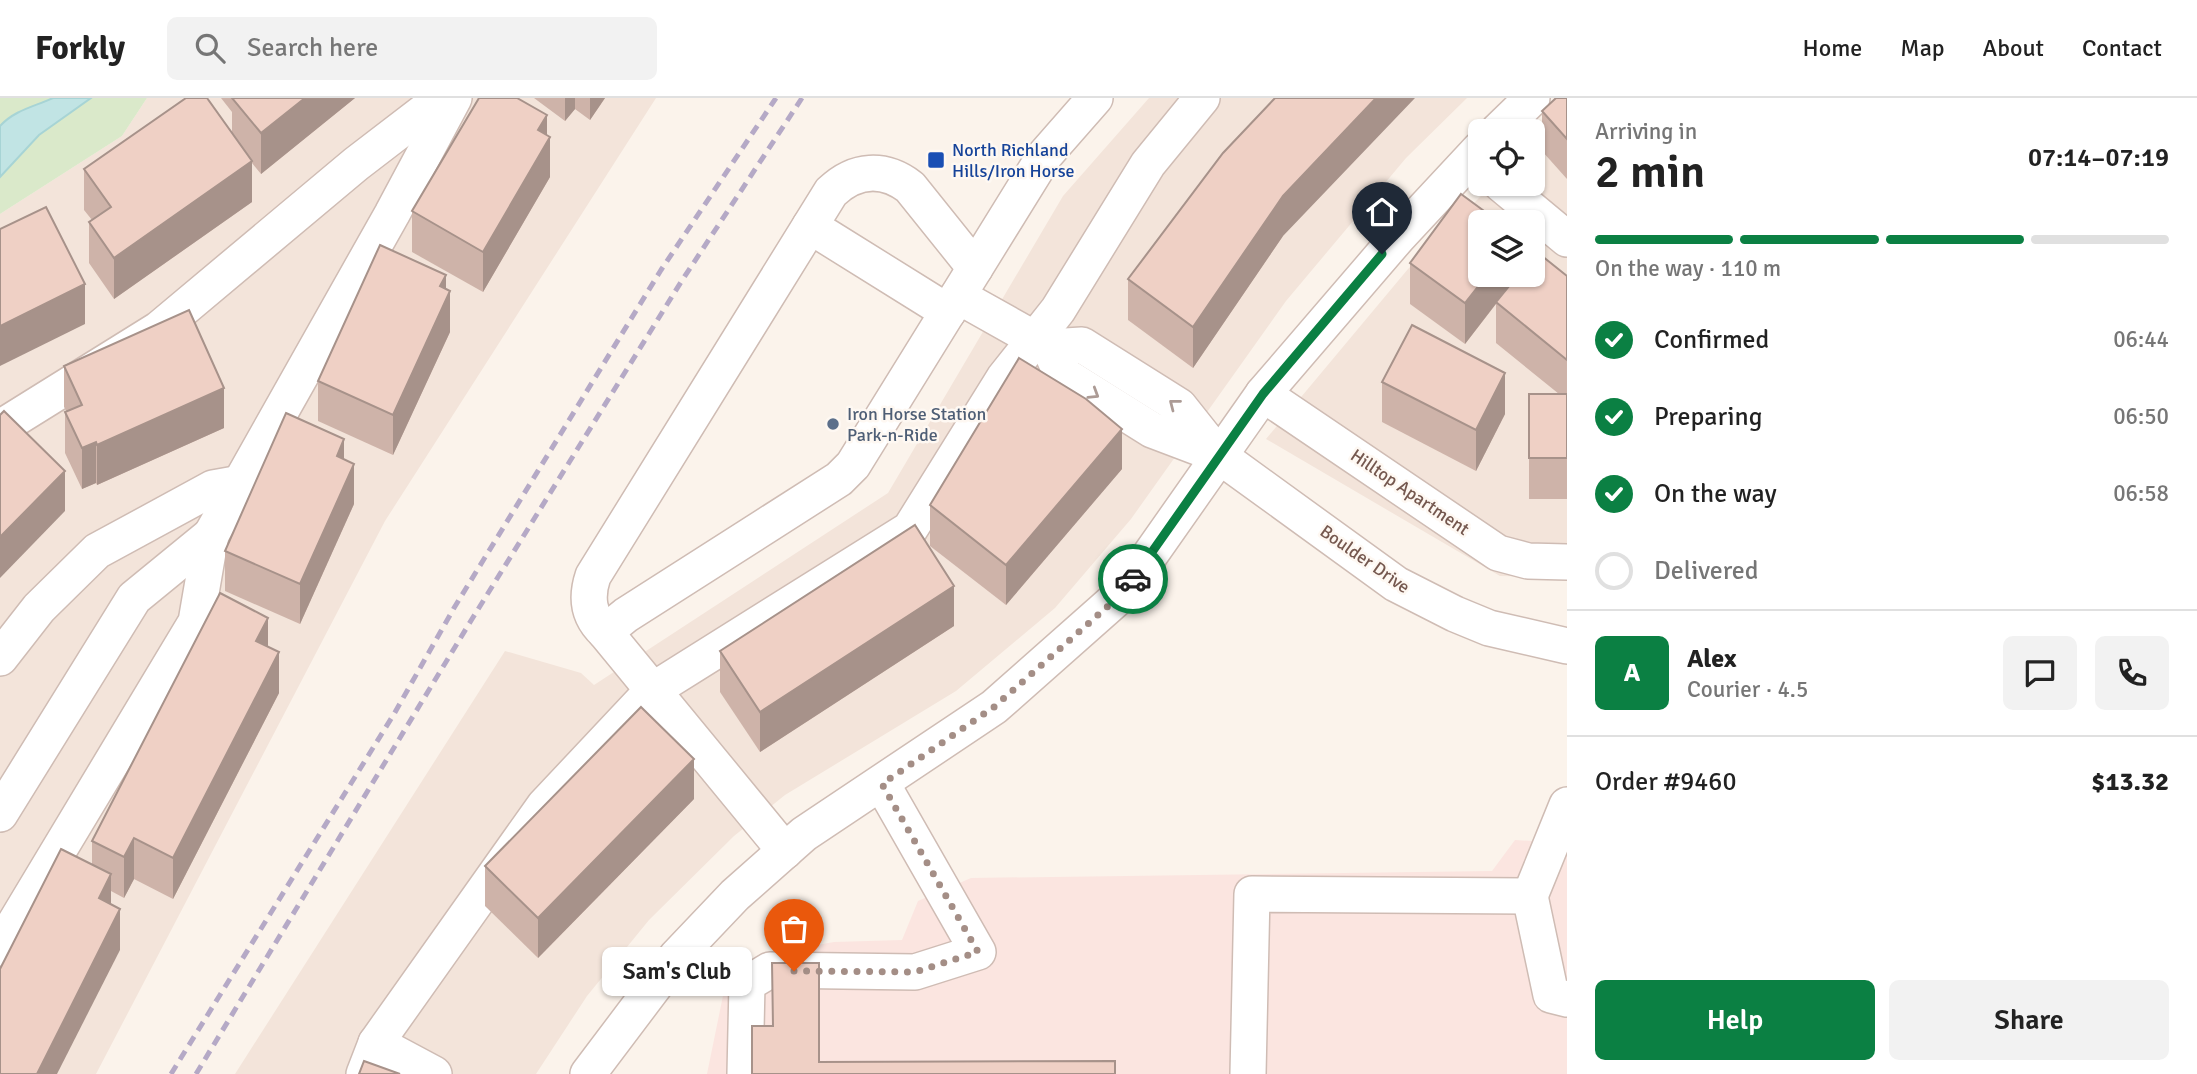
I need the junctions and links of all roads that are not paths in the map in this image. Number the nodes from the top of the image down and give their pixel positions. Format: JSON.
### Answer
{"nodes":[{"id":1,"x":442,"y":98,"type":"edge"},
{"id":2,"x":454,"y":98,"type":"edge"},
{"id":3,"x":1096,"y":98,"type":"edge"},
{"id":4,"x":1202,"y":98,"type":"edge"},
{"id":5,"x":1532,"y":98,"type":"edge"},
{"id":6,"x":1511,"y":119,"type":"edge"},
{"id":7,"x":356,"y":164,"type":"junction"},
{"id":8,"x":1468,"y":167,"type":"edge"},
{"id":9,"x":1515,"y":196,"type":"edge"},
{"id":10,"x":392,"y":214,"type":"junction"},
{"id":11,"x":810,"y":226,"type":"junction"},
{"id":12,"x":1567,"y":239,"type":"edge"},
{"id":13,"x":960,"y":292,"type":"junction"},
{"id":14,"x":1042,"y":343,"type":"junction"},
{"id":15,"x":1263,"y":394,"type":"junction"},
{"id":16,"x":0,"y":428,"type":"edge"},
{"id":17,"x":1218,"y":455,"type":"junction"},
{"id":18,"x":241,"y":483,"type":"junction"},
{"id":19,"x":211,"y":535,"type":"junction"},
{"id":20,"x":1567,"y":562,"type":"edge"},
{"id":21,"x":605,"y":632,"type":"junction"},
{"id":22,"x":1567,"y":646,"type":"edge"},
{"id":23,"x":0,"y":658,"type":"edge"},
{"id":24,"x":653,"y":690,"type":"junction"},
{"id":25,"x":882,"y":784,"type":"junction"},
{"id":26,"x":1567,"y":805,"type":"edge"},
{"id":27,"x":0,"y":814,"type":"edge"},
{"id":28,"x":785,"y":851,"type":"junction"},
{"id":29,"x":1530,"y":896,"type":"junction"},
{"id":30,"x":1,"y":943,"type":"edge"},
{"id":31,"x":1567,"y":999,"type":"edge"},
{"id":32,"x":370,"y":1058,"type":"edge"},
{"id":33,"x":434,"y":1074,"type":"edge"},
{"id":34,"x":587,"y":1074,"type":"edge"},
{"id":35,"x":745,"y":1074,"type":"edge"},
{"id":36,"x":1248,"y":1074,"type":"edge"}],
"edges":[{"from":1,"to":7,"type":"street"},
{"from":2,"to":10,"type":"street"},
{"from":3,"to":13,"type":"street"},
{"from":4,"to":14,"type":"street"},
{"from":5,"to":6,"type":"street"},
{"from":7,"to":10,"type":"street"},
{"from":7,"to":16,"type":"street"},
{"from":8,"to":15,"type":"street"},
{"from":9,"to":12,"type":"street"},
{"from":10,"to":18,"type":"street"},
{"from":11,"to":13,"type":"street"},
{"from":11,"to":13,"type":"street"},
{"from":11,"to":21,"type":"street"},
{"from":13,"to":14,"type":"street"},
{"from":13,"to":21,"type":"street"},
{"from":14,"to":17,"type":"street","name":"Boulder Drive"},
{"from":14,"to":24,"type":"street"},
{"from":15,"to":17,"type":"street"},
{"from":15,"to":20,"type":"street","name":"Hilltop Apartment"},
{"from":17,"to":22,"type":"street","name":"Boulder Drive"},
{"from":17,"to":25,"type":"street"},
{"from":18,"to":19,"type":"street"},
{"from":18,"to":23,"type":"street"},
{"from":19,"to":27,"type":"street"},
{"from":19,"to":30,"type":"street"},
{"from":21,"to":24,"type":"street"},
{"from":24,"to":28,"type":"street"},
{"from":24,"to":32,"type":"street"},
{"from":25,"to":28,"type":"street"},
{"from":25,"to":35,"type":"street"},
{"from":26,"to":29,"type":"street"},
{"from":28,"to":34,"type":"street"},
{"from":29,"to":31,"type":"street"},
{"from":29,"to":36,"type":"street"},
{"from":32,"to":33,"type":"street"}]}
